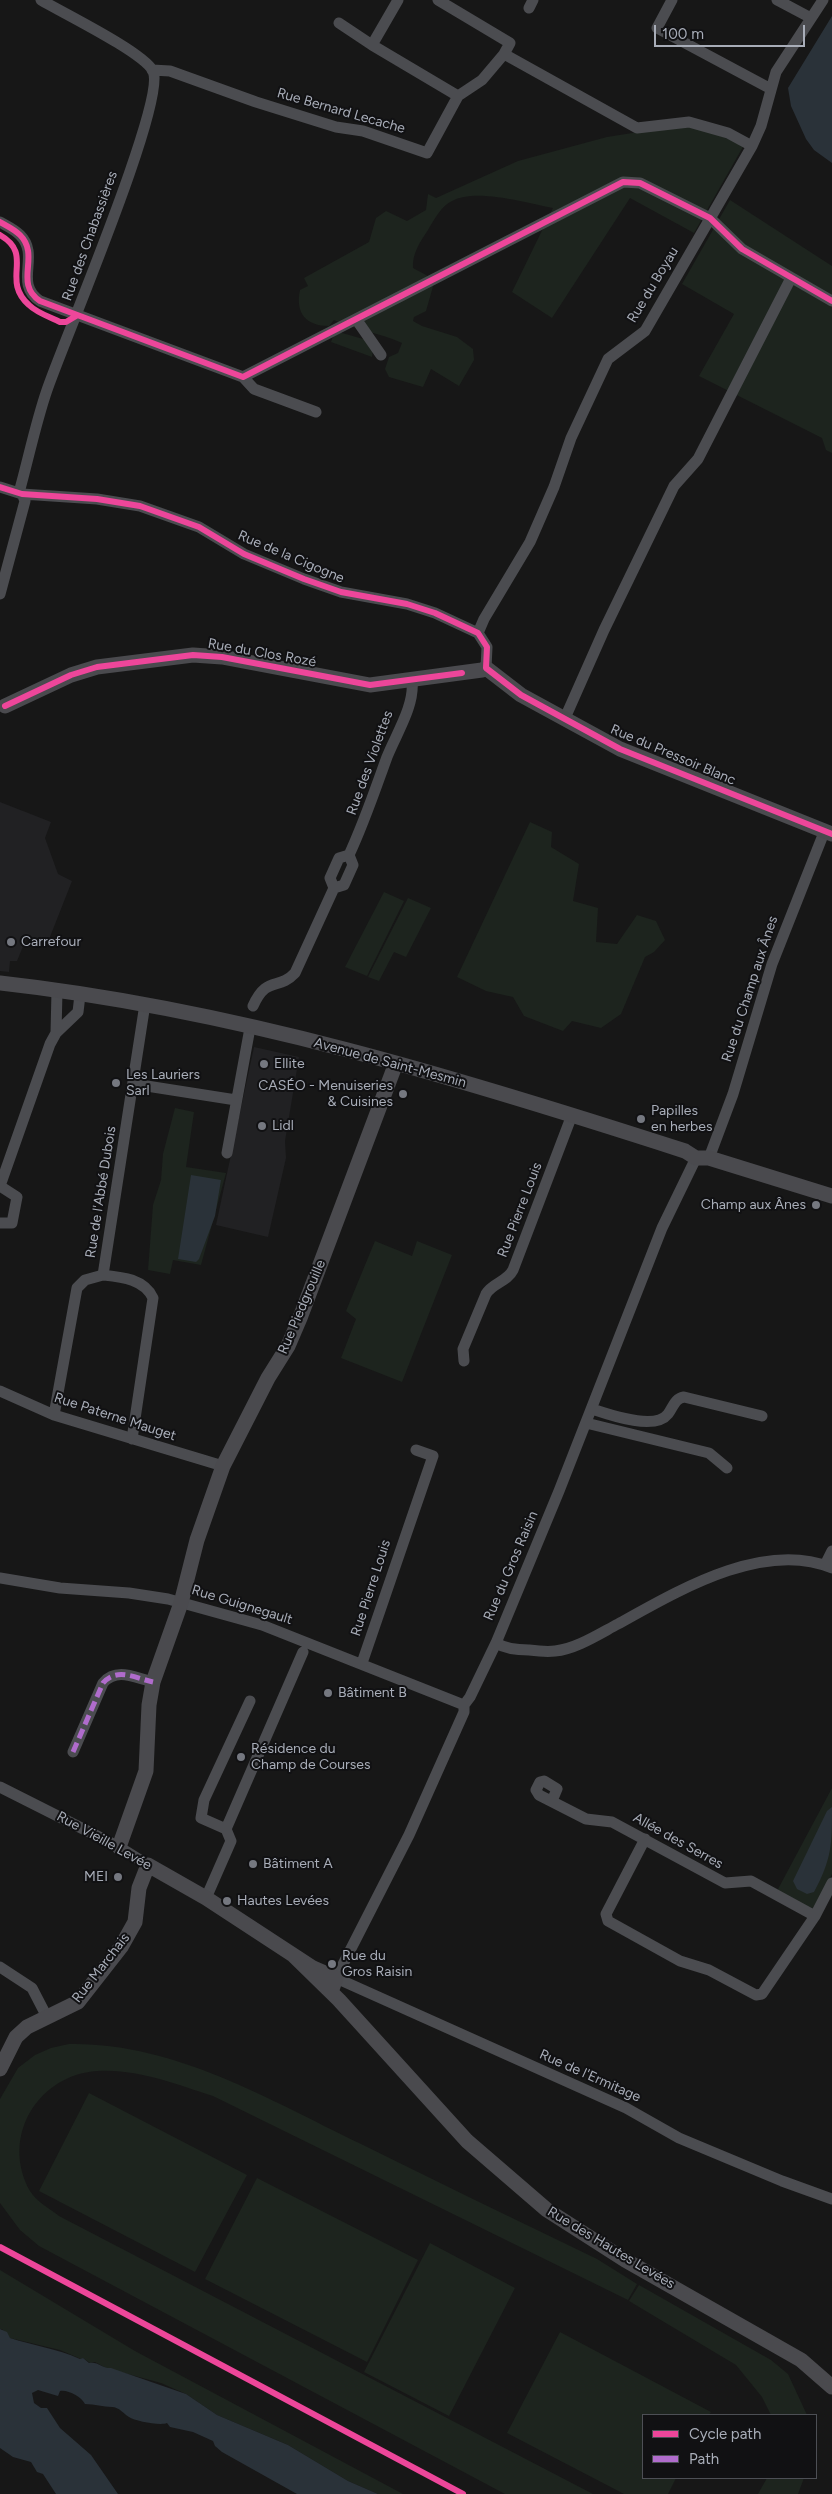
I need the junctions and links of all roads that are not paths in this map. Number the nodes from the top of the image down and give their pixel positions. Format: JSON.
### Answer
{"nodes":[{"id":1,"x":41,"y":0,"type":"edge"},
{"id":2,"x":398,"y":0,"type":"edge"},
{"id":3,"x":438,"y":0,"type":"edge"},
{"id":4,"x":672,"y":0,"type":"edge"},
{"id":5,"x":777,"y":0,"type":"edge"},
{"id":6,"x":823,"y":0,"type":"edge"},
{"id":7,"x":811,"y":18,"type":"junction"},
{"id":8,"x":339,"y":23,"type":"dead end"},
{"id":9,"x":372,"y":45,"type":"junction"},
{"id":10,"x":504,"y":54,"type":"junction"},
{"id":11,"x":152,"y":70,"type":"junction"},
{"id":12,"x":772,"y":88,"type":"junction"},
{"id":13,"x":458,"y":96,"type":"junction"},
{"id":14,"x":752,"y":146,"type":"junction"},
{"id":15,"x":710,"y":218,"type":"junction"},
{"id":16,"x":0,"y":222,"type":"edge"},
{"id":17,"x":790,"y":278,"type":"junction"},
{"id":18,"x":832,"y":301,"type":"edge"},
{"id":19,"x":76,"y":316,"type":"junction"},
{"id":20,"x":356,"y":319,"type":"junction"},
{"id":21,"x":381,"y":355,"type":"dead end"},
{"id":22,"x":243,"y":377,"type":"junction"},
{"id":23,"x":316,"y":412,"type":"dead end"},
{"id":24,"x":0,"y":487,"type":"edge"},
{"id":25,"x":22,"y":494,"type":"junction"},
{"id":26,"x":0,"y":594,"type":"edge"},
{"id":27,"x":478,"y":633,"type":"junction"},
{"id":28,"x":486,"y":668,"type":"junction"},
{"id":29,"x":412,"y":680,"type":"junction"},
{"id":30,"x":2,"y":706,"type":"edge"},
{"id":31,"x":565,"y":718,"type":"junction"},
{"id":32,"x":828,"y":832,"type":"edge"},
{"id":33,"x":0,"y":983,"type":"edge"},
{"id":34,"x":57,"y":991,"type":"junction"},
{"id":35,"x":80,"y":995,"type":"junction"},
{"id":36,"x":145,"y":1004,"type":"junction"},
{"id":37,"x":253,"y":1006,"type":"dead end"},
{"id":38,"x":250,"y":1028,"type":"junction"},
{"id":39,"x":56,"y":1032,"type":"junction"},
{"id":40,"x":396,"y":1063,"type":"junction"},
{"id":41,"x":134,"y":1084,"type":"junction"},
{"id":42,"x":236,"y":1100,"type":"junction"},
{"id":43,"x":572,"y":1114,"type":"junction"},
{"id":44,"x":227,"y":1153,"type":"dead end"},
{"id":45,"x":703,"y":1158,"type":"junction"},
{"id":46,"x":832,"y":1196,"type":"edge"},
{"id":47,"x":0,"y":1224,"type":"edge"},
{"id":48,"x":103,"y":1275,"type":"junction"},
{"id":49,"x":464,"y":1361,"type":"dead end"},
{"id":50,"x":0,"y":1391,"type":"edge"},
{"id":51,"x":592,"y":1409,"type":"junction"},
{"id":52,"x":54,"y":1415,"type":"junction"},
{"id":53,"x":762,"y":1416,"type":"dead end"},
{"id":54,"x":586,"y":1423,"type":"junction"},
{"id":55,"x":132,"y":1439,"type":"junction"},
{"id":56,"x":416,"y":1450,"type":"dead end"},
{"id":57,"x":223,"y":1466,"type":"junction"},
{"id":58,"x":727,"y":1468,"type":"dead end"},
{"id":59,"x":832,"y":1551,"type":"edge"},
{"id":60,"x":829,"y":1566,"type":"edge"},
{"id":61,"x":0,"y":1578,"type":"edge"},
{"id":62,"x":181,"y":1602,"type":"junction"},
{"id":63,"x":496,"y":1643,"type":"junction"},
{"id":64,"x":303,"y":1652,"type":"dead end"},
{"id":65,"x":362,"y":1663,"type":"junction"},
{"id":66,"x":153,"y":1682,"type":"junction"},
{"id":67,"x":250,"y":1701,"type":"dead end"},
{"id":68,"x":464,"y":1705,"type":"junction"},
{"id":69,"x":73,"y":1752,"type":"dead end"},
{"id":70,"x":0,"y":1787,"type":"edge"},
{"id":71,"x":552,"y":1801,"type":"dead end"},
{"id":72,"x":226,"y":1829,"type":"junction"},
{"id":73,"x":645,"y":1839,"type":"junction"},
{"id":74,"x":119,"y":1847,"type":"junction"},
{"id":75,"x":148,"y":1865,"type":"junction"},
{"id":76,"x":832,"y":1883,"type":"edge"},
{"id":77,"x":206,"y":1898,"type":"junction"},
{"id":78,"x":815,"y":1916,"type":"junction"},
{"id":79,"x":294,"y":1956,"type":"joint"},
{"id":80,"x":0,"y":1967,"type":"edge"},
{"id":81,"x":334,"y":1985,"type":"junction"},
{"id":82,"x":47,"y":2017,"type":"junction"},
{"id":83,"x":0,"y":2069,"type":"edge"},
{"id":84,"x":832,"y":2198,"type":"edge"},
{"id":85,"x":832,"y":2387,"type":"edge"}],
"edges":[{"from":1,"to":11,"type":"street"},
{"from":2,"to":9,"type":"street"},
{"from":3,"to":10,"type":"street","name":"Rue Bernard Lecache"},
{"from":4,"to":12,"type":"street"},
{"from":5,"to":7,"type":"street"},
{"from":6,"to":7,"type":"street","name":"Rue du Boyau"},
{"from":7,"to":12,"type":"street","name":"Rue du Boyau"},
{"from":8,"to":9,"type":"street"},
{"from":9,"to":13,"type":"street"},
{"from":10,"to":13,"type":"street","name":"Rue Bernard Lecache"},
{"from":10,"to":14,"type":"street"},
{"from":11,"to":13,"type":"street","name":"Rue Bernard Lecache"},
{"from":11,"to":19,"type":"street","name":"Rue des Chabassières"},
{"from":12,"to":14,"type":"street","name":"Rue du Boyau"},
{"from":14,"to":15,"type":"street","name":"Rue du Boyau"},
{"from":15,"to":17,"type":"street"},
{"from":15,"to":20,"type":"street"},
{"from":15,"to":27,"type":"street","name":"Rue du Boyau"},
{"from":16,"to":19,"type":"street"},
{"from":17,"to":18,"type":"street"},
{"from":17,"to":31,"type":"street"},
{"from":19,"to":22,"type":"street"},
{"from":19,"to":25,"type":"street","name":"Rue des Chabassières"},
{"from":20,"to":21,"type":"street"},
{"from":20,"to":22,"type":"street"},
{"from":22,"to":23,"type":"street"},
{"from":24,"to":25,"type":"street","name":"Rue de la Cigogne"},
{"from":25,"to":26,"type":"street","name":"Rue des Chabassières"},
{"from":25,"to":27,"type":"street","name":"Rue de la Cigogne"},
{"from":27,"to":28,"type":"street"},
{"from":28,"to":29,"type":"street","name":"Rue du Clos Rozé"},
{"from":28,"to":31,"type":"street","name":"Rue du Pressoir Blanc"},
{"from":29,"to":30,"type":"street","name":"Rue du Clos Rozé"},
{"from":29,"to":37,"type":"street","name":"Rue des Violettes"},
{"from":31,"to":32,"type":"street","name":"Rue du Pressoir Blanc"},
{"from":32,"to":45,"type":"street","name":"Rue du Champ aux Ânes"},
{"from":33,"to":34,"type":"street","name":"Avenue de Saint-Mesmin"},
{"from":34,"to":35,"type":"street","name":"Avenue de Saint-Mesmin"},
{"from":34,"to":39,"type":"street"},
{"from":35,"to":36,"type":"street","name":"Avenue de Saint-Mesmin"},
{"from":35,"to":39,"type":"street"},
{"from":36,"to":38,"type":"street","name":"Avenue de Saint-Mesmin"},
{"from":36,"to":41,"type":"street","name":"Rue de l'Abbé Dubois"},
{"from":38,"to":40,"type":"street","name":"Avenue de Saint-Mesmin"},
{"from":38,"to":42,"type":"street"},
{"from":39,"to":47,"type":"street"},
{"from":40,"to":43,"type":"street","name":"Avenue de Saint-Mesmin"},
{"from":40,"to":57,"type":"street","name":"Rue Piedgrouille"},
{"from":41,"to":42,"type":"street"},
{"from":41,"to":48,"type":"street","name":"Rue de l'Abbé Dubois"},
{"from":42,"to":44,"type":"street"},
{"from":43,"to":45,"type":"street","name":"Avenue de Saint-Mesmin"},
{"from":43,"to":49,"type":"street","name":"Rue Pierre Louis"},
{"from":45,"to":46,"type":"street","name":"Avenue de Saint-Mesmin"},
{"from":45,"to":51,"type":"street","name":"Rue du Gros Raisin"},
{"from":48,"to":52,"type":"street"},
{"from":48,"to":55,"type":"street","name":"Rue de l'Abbé Dubois"},
{"from":50,"to":52,"type":"street","name":"Rue Paterne Mauget"},
{"from":51,"to":53,"type":"street"},
{"from":51,"to":54,"type":"street","name":"Rue du Gros Raisin"},
{"from":52,"to":55,"type":"street","name":"Rue Paterne Mauget"},
{"from":54,"to":58,"type":"street"},
{"from":54,"to":63,"type":"street","name":"Rue du Gros Raisin"},
{"from":55,"to":57,"type":"street","name":"Rue Paterne Mauget"},
{"from":56,"to":65,"type":"street","name":"Rue Pierre Louis"},
{"from":57,"to":62,"type":"street","name":"Rue Piedgrouille"},
{"from":59,"to":60,"type":"street"},
{"from":60,"to":63,"type":"street"},
{"from":61,"to":62,"type":"street","name":"Rue Guignegault"},
{"from":62,"to":65,"type":"street","name":"Rue Guignegault"},
{"from":62,"to":66,"type":"street","name":"Rue Piedgrouille"},
{"from":63,"to":68,"type":"street","name":"Rue du Gros Raisin"},
{"from":64,"to":72,"type":"street"},
{"from":65,"to":68,"type":"street","name":"Rue Guignegault"},
{"from":66,"to":69,"type":"street"},
{"from":66,"to":74,"type":"street","name":"Rue Piedgrouille"},
{"from":67,"to":72,"type":"street"},
{"from":68,"to":81,"type":"street","name":"Rue du Gros Raisin"},
{"from":70,"to":74,"type":"street","name":"Rue Vieille Levée"},
{"from":71,"to":73,"type":"street","name":"Allée des Serres"},
{"from":72,"to":77,"type":"street"},
{"from":73,"to":78,"type":"street","name":"Allée des Serres"},
{"from":73,"to":78,"type":"street"},
{"from":74,"to":75,"type":"street","name":"Rue Vieille Levée"},
{"from":75,"to":77,"type":"street","name":"Rue Vieille Levée"},
{"from":75,"to":82,"type":"street","name":"Rue Marchais"},
{"from":76,"to":78,"type":"street"},
{"from":77,"to":79,"type":"street","name":"Rue Vieille Levée"},
{"from":79,"to":81,"type":"street","name":"Rue des Hautes Levées"},
{"from":80,"to":82,"type":"street"},
{"from":81,"to":84,"type":"street","name":"Rue de l'Ermitage"},
{"from":81,"to":85,"type":"street","name":"Rue des Hautes Levées"},
{"from":82,"to":83,"type":"street","name":"Rue Marchais"}]}
